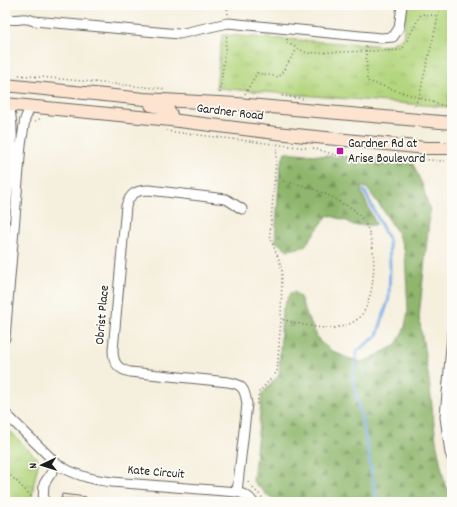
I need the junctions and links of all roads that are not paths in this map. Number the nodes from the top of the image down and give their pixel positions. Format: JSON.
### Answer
{"nodes":[{"id":1,"x":402,"y":5,"type":"edge"},
{"id":2,"x":5,"y":18,"type":"edge"},
{"id":3,"x":5,"y":85,"type":"edge"},
{"id":4,"x":144,"y":99,"type":"junction"},
{"id":5,"x":7,"y":104,"type":"edge"},
{"id":6,"x":31,"y":106,"type":"junction"},
{"id":7,"x":171,"y":120,"type":"junction"},
{"id":8,"x":452,"y":123,"type":"edge"},
{"id":9,"x":452,"y":148,"type":"edge"},
{"id":10,"x":7,"y":179,"type":"edge"},
{"id":11,"x":242,"y":209,"type":"dead end"},
{"id":12,"x":5,"y":218,"type":"edge"},
{"id":13,"x":452,"y":335,"type":"edge"},
{"id":14,"x":5,"y":338,"type":"edge"},
{"id":15,"x":5,"y":412,"type":"edge"},
{"id":16,"x":452,"y":458,"type":"edge"},
{"id":17,"x":57,"y":464,"type":"junction"},
{"id":18,"x":237,"y":492,"type":"junction"},
{"id":19,"x":39,"y":501,"type":"edge"},
{"id":20,"x":253,"y":502,"type":"edge"}],
"edges":[{"from":1,"to":2,"type":"street"},
{"from":3,"to":4,"type":"street","name":"Gardner Road"},
{"from":4,"to":7,"type":"street"},
{"from":4,"to":8,"type":"street","name":"Gardner Road"},
{"from":5,"to":6,"type":"street","name":"Gardner Road"},
{"from":5,"to":10,"type":"street"},
{"from":6,"to":7,"type":"street","name":"Gardner Road"},
{"from":6,"to":14,"type":"street"},
{"from":7,"to":9,"type":"street","name":"Gardner Road"},
{"from":10,"to":12,"type":"street"},
{"from":11,"to":18,"type":"street","name":"Obrist Place"},
{"from":13,"to":16,"type":"street"},
{"from":15,"to":17,"type":"street","name":"Kate Circuit"},
{"from":17,"to":18,"type":"street","name":"Kate Circuit"},
{"from":17,"to":19,"type":"street"},
{"from":18,"to":20,"type":"street","name":"Kate Circuit"}]}
